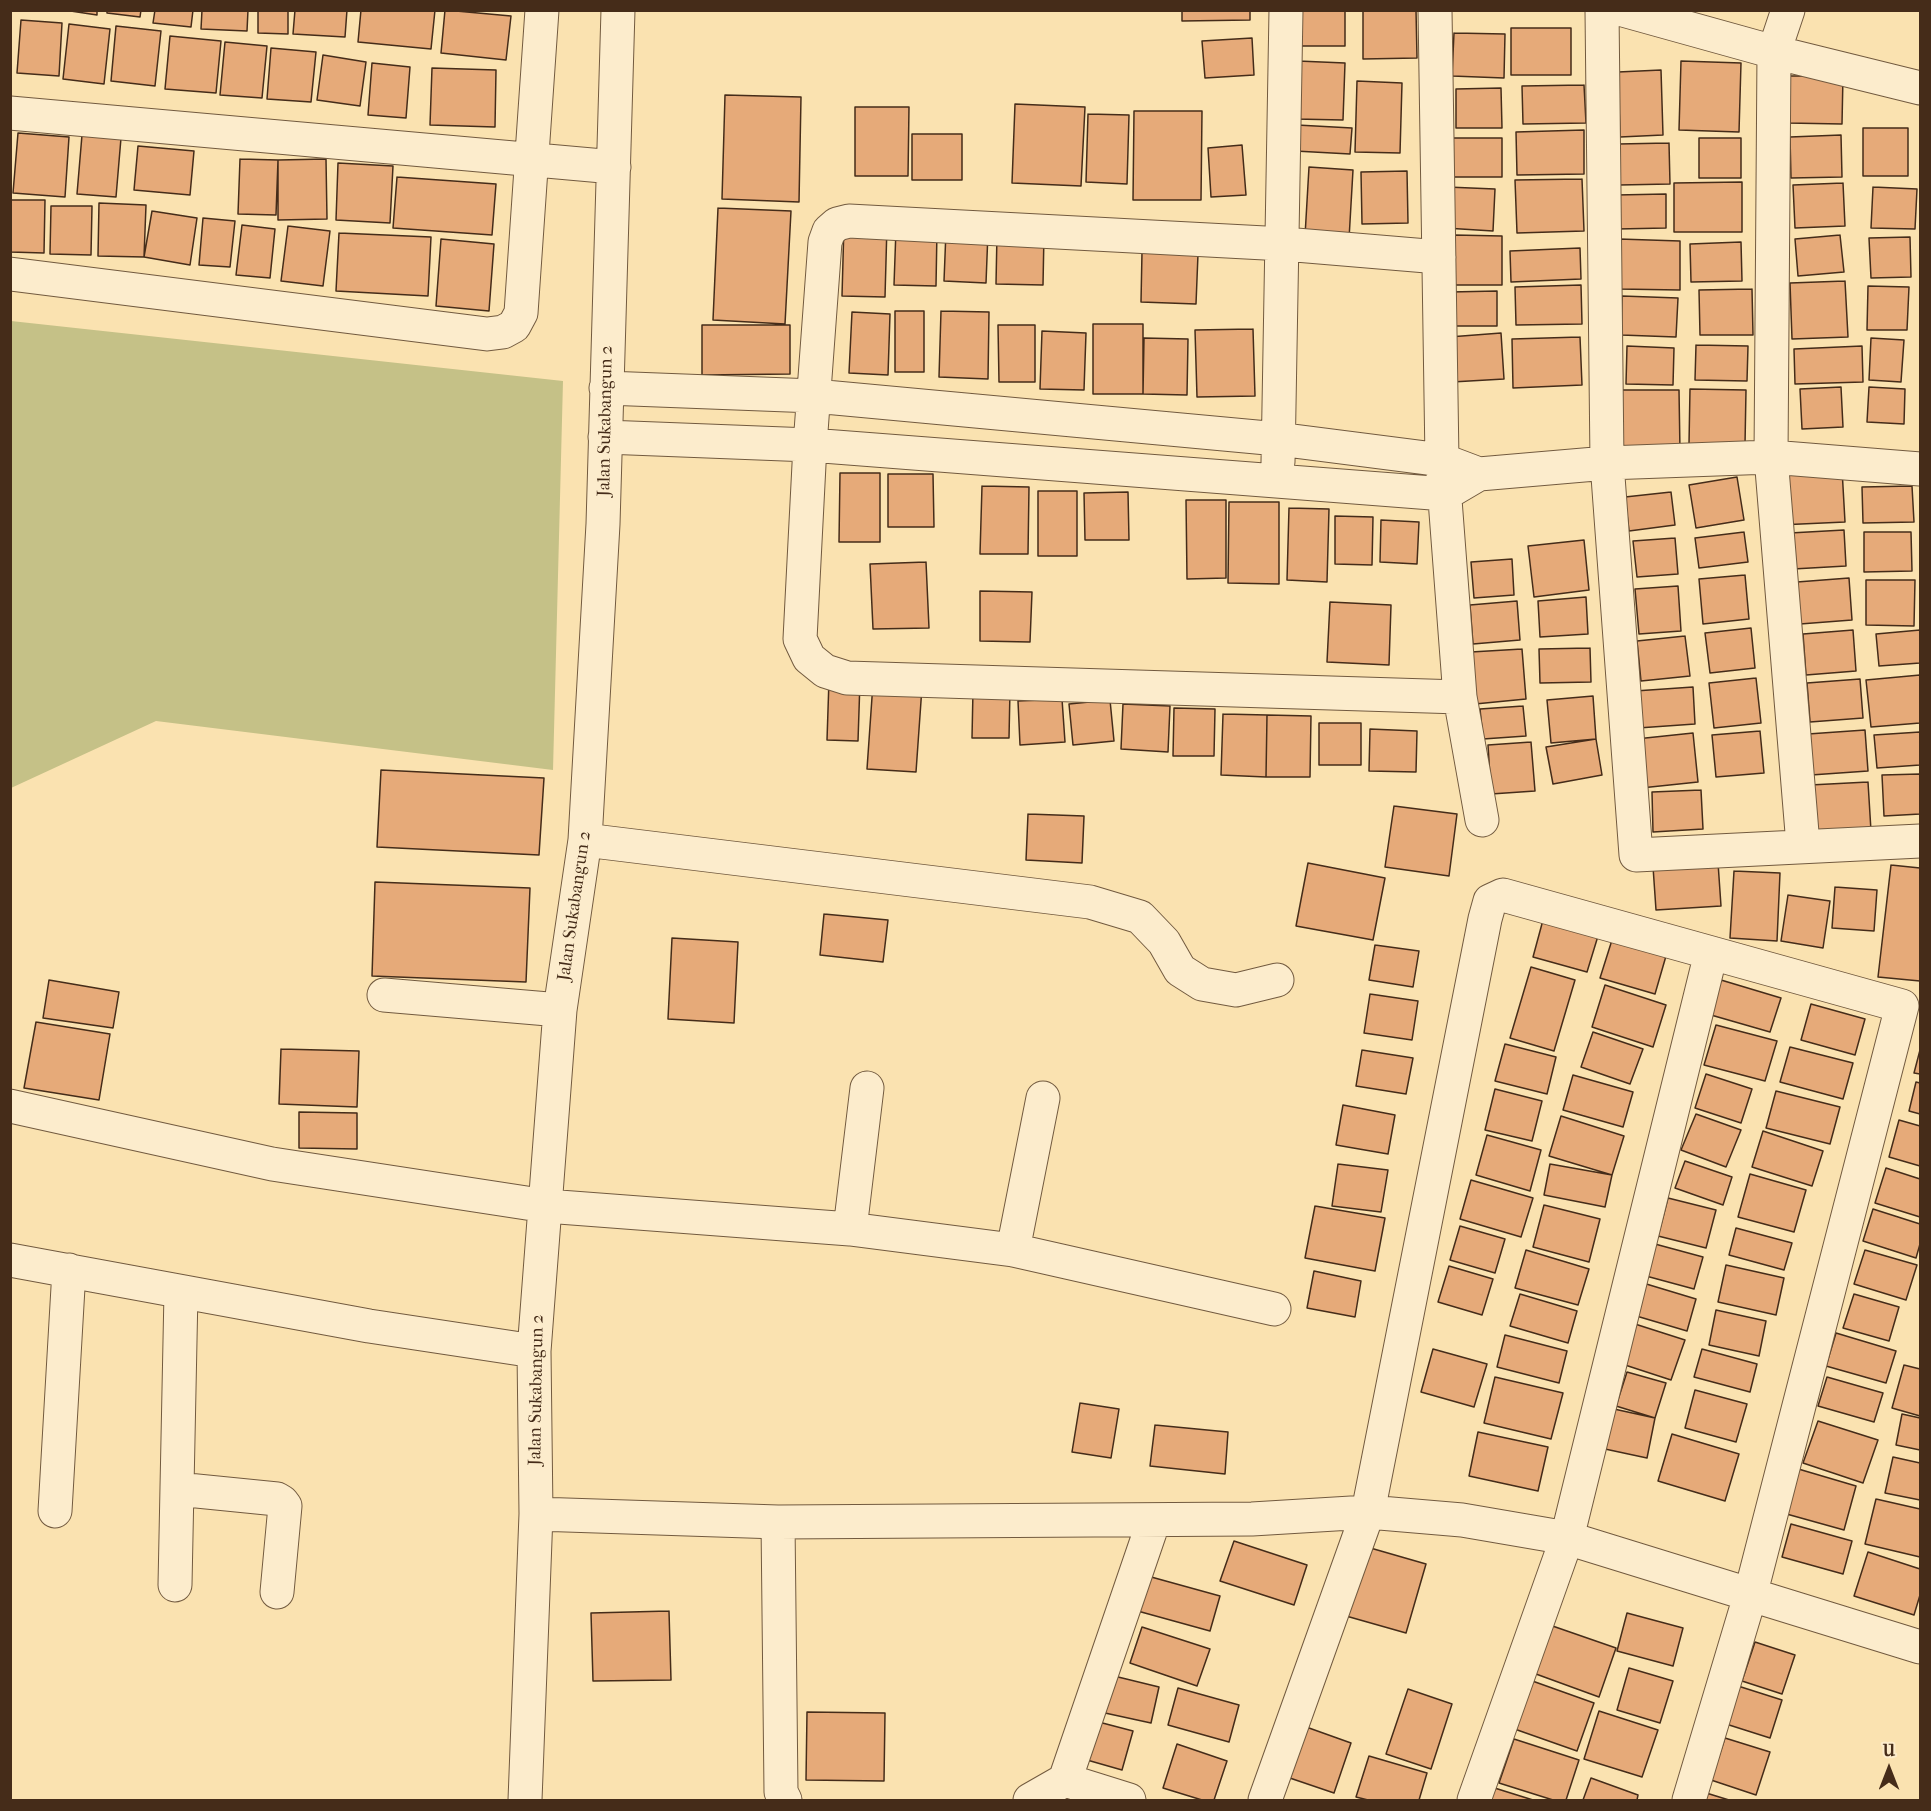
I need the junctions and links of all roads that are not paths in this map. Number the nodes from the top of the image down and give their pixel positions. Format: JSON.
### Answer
{"nodes":[{"id":1,"x":542,"y":10,"type":"edge"},
{"id":2,"x":618,"y":10,"type":"edge"},
{"id":3,"x":1286,"y":10,"type":"edge"},
{"id":4,"x":1435,"y":10,"type":"edge"},
{"id":5,"x":1602,"y":10,"type":"edge"},
{"id":6,"x":1623,"y":10,"type":"edge"},
{"id":7,"x":1788,"y":10,"type":"edge"},
{"id":8,"x":1774,"y":52,"type":"junction"},
{"id":9,"x":1920,"y":88,"type":"edge"},
{"id":10,"x":10,"y":113,"type":"edge"},
{"id":11,"x":534,"y":161,"type":"junction"},
{"id":12,"x":614,"y":167,"type":"junction"},
{"id":13,"x":1284,"y":244,"type":"junction"},
{"id":14,"x":1439,"y":257,"type":"junction"},
{"id":15,"x":10,"y":274,"type":"edge"},
{"id":16,"x":606,"y":388,"type":"junction"},
{"id":17,"x":814,"y":396,"type":"junction"},
{"id":18,"x":604,"y":437,"type":"junction"},
{"id":19,"x":1278,"y":439,"type":"junction"},
{"id":20,"x":810,"y":446,"type":"junction"},
{"id":21,"x":1771,"y":457,"type":"junction"},
{"id":22,"x":1442,"y":460,"type":"junction"},
{"id":23,"x":1607,"y":463,"type":"junction"},
{"id":24,"x":1920,"y":469,"type":"edge"},
{"id":25,"x":1479,"y":474,"type":"junction"},
{"id":26,"x":1279,"y":480,"type":"junction"},
{"id":27,"x":1445,"y":494,"type":"junction"},
{"id":28,"x":1460,"y":698,"type":"junction"},
{"id":29,"x":1482,"y":820,"type":"dead end"},
{"id":30,"x":585,"y":840,"type":"junction"},
{"id":31,"x":1920,"y":841,"type":"edge"},
{"id":32,"x":1803,"y":845,"type":"junction"},
{"id":33,"x":1711,"y":952,"type":"junction"},
{"id":34,"x":1277,"y":980,"type":"dead end"},
{"id":35,"x":384,"y":995,"type":"dead end"},
{"id":36,"x":560,"y":1010,"type":"junction"},
{"id":37,"x":867,"y":1088,"type":"dead end"},
{"id":38,"x":1043,"y":1098,"type":"dead end"},
{"id":39,"x":10,"y":1106,"type":"edge"},
{"id":40,"x":546,"y":1206,"type":"junction"},
{"id":41,"x":850,"y":1229,"type":"junction"},
{"id":42,"x":1013,"y":1250,"type":"junction"},
{"id":43,"x":10,"y":1260,"type":"edge"},
{"id":44,"x":69,"y":1270,"type":"junction"},
{"id":45,"x":181,"y":1292,"type":"junction"},
{"id":46,"x":1274,"y":1309,"type":"dead end"},
{"id":47,"x":534,"y":1351,"type":"junction"},
{"id":48,"x":177,"y":1489,"type":"junction"},
{"id":49,"x":55,"y":1511,"type":"dead end"},
{"id":50,"x":1368,"y":1512,"type":"junction"},
{"id":51,"x":536,"y":1514,"type":"junction"},
{"id":52,"x":1154,"y":1520,"type":"junction"},
{"id":53,"x":778,"y":1522,"type":"junction"},
{"id":54,"x":1567,"y":1538,"type":"junction"},
{"id":55,"x":175,"y":1585,"type":"dead end"},
{"id":56,"x":277,"y":1592,"type":"dead end"},
{"id":57,"x":1750,"y":1596,"type":"junction"},
{"id":58,"x":1920,"y":1647,"type":"edge"},
{"id":59,"x":1065,"y":1780,"type":"junction"},
{"id":60,"x":525,"y":1800,"type":"edge"},
{"id":61,"x":785,"y":1800,"type":"edge"},
{"id":62,"x":1030,"y":1800,"type":"edge"},
{"id":63,"x":1129,"y":1800,"type":"edge"},
{"id":64,"x":1265,"y":1800,"type":"edge"},
{"id":65,"x":1474,"y":1800,"type":"edge"},
{"id":66,"x":1689,"y":1800,"type":"edge"}],
"edges":[{"from":1,"to":11,"type":"street"},
{"from":2,"to":12,"type":"street","name":"Jalan Sukabangun 2"},
{"from":3,"to":13,"type":"street"},
{"from":4,"to":14,"type":"street"},
{"from":5,"to":23,"type":"street"},
{"from":6,"to":8,"type":"street"},
{"from":7,"to":8,"type":"street"},
{"from":8,"to":9,"type":"street"},
{"from":8,"to":21,"type":"street"},
{"from":10,"to":11,"type":"street"},
{"from":11,"to":12,"type":"street"},
{"from":11,"to":15,"type":"street"},
{"from":12,"to":16,"type":"street","name":"Jalan Sukabangun 2"},
{"from":13,"to":14,"type":"street"},
{"from":13,"to":17,"type":"street"},
{"from":13,"to":19,"type":"street"},
{"from":14,"to":22,"type":"street"},
{"from":16,"to":17,"type":"street"},
{"from":16,"to":18,"type":"street","name":"Jalan Sukabangun 2"},
{"from":17,"to":19,"type":"street"},
{"from":17,"to":20,"type":"street"},
{"from":18,"to":20,"type":"street"},
{"from":18,"to":30,"type":"street","name":"Jalan Sukabangun 2"},
{"from":19,"to":22,"type":"street"},
{"from":19,"to":26,"type":"street"},
{"from":20,"to":26,"type":"street"},
{"from":20,"to":28,"type":"street"},
{"from":21,"to":23,"type":"street"},
{"from":21,"to":24,"type":"street"},
{"from":21,"to":32,"type":"street"},
{"from":22,"to":25,"type":"street"},
{"from":22,"to":27,"type":"street"},
{"from":23,"to":25,"type":"street"},
{"from":23,"to":32,"type":"street"},
{"from":25,"to":27,"type":"street"},
{"from":26,"to":27,"type":"street"},
{"from":27,"to":28,"type":"street"},
{"from":28,"to":29,"type":"street"},
{"from":30,"to":34,"type":"street"},
{"from":30,"to":36,"type":"street","name":"Jalan Sukabangun 2"},
{"from":31,"to":32,"type":"street"},
{"from":33,"to":50,"type":"street"},
{"from":33,"to":54,"type":"street"},
{"from":33,"to":57,"type":"street"},
{"from":35,"to":36,"type":"street"},
{"from":36,"to":40,"type":"street","name":"Jalan Sukabangun 2"},
{"from":37,"to":41,"type":"street"},
{"from":38,"to":42,"type":"street"},
{"from":39,"to":40,"type":"street"},
{"from":40,"to":41,"type":"street"},
{"from":40,"to":47,"type":"street","name":"Jalan Sukabangun 2"},
{"from":41,"to":42,"type":"street"},
{"from":42,"to":46,"type":"street"},
{"from":43,"to":44,"type":"street"},
{"from":44,"to":45,"type":"street"},
{"from":44,"to":49,"type":"street"},
{"from":45,"to":47,"type":"street"},
{"from":45,"to":48,"type":"street"},
{"from":47,"to":51,"type":"street","name":"Jalan Sukabangun 2"},
{"from":48,"to":55,"type":"street"},
{"from":48,"to":56,"type":"street"},
{"from":50,"to":52,"type":"street"},
{"from":50,"to":54,"type":"street"},
{"from":50,"to":64,"type":"street"},
{"from":51,"to":53,"type":"street"},
{"from":51,"to":60,"type":"street","name":"Jalan Sukabangun 2"},
{"from":52,"to":53,"type":"street"},
{"from":52,"to":59,"type":"street"},
{"from":53,"to":61,"type":"street"},
{"from":54,"to":57,"type":"street"},
{"from":54,"to":65,"type":"street"},
{"from":57,"to":58,"type":"street"},
{"from":57,"to":66,"type":"street"},
{"from":59,"to":62,"type":"street"},
{"from":59,"to":63,"type":"street"}]}
